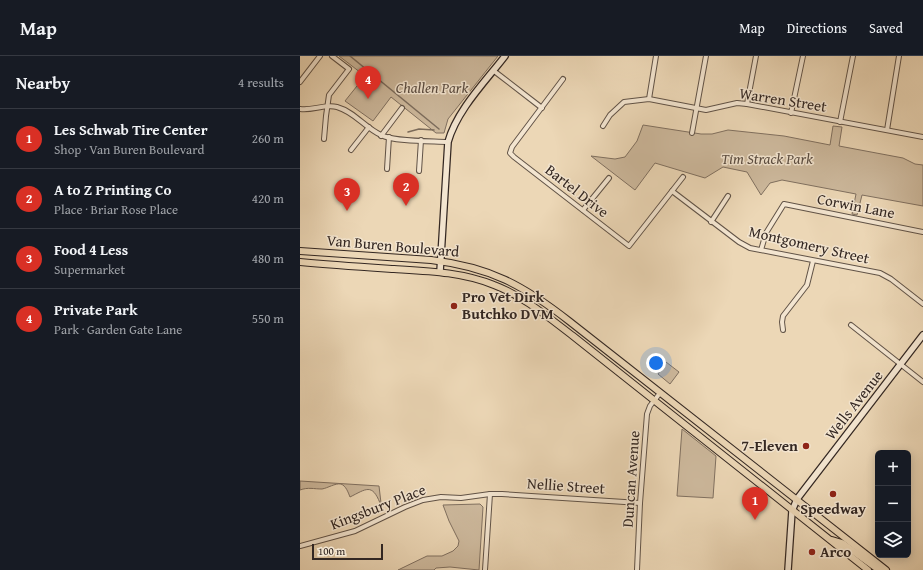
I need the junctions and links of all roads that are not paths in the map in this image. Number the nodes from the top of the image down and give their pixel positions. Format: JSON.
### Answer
{"nodes":[{"id":1,"x":320,"y":56,"type":"edge"},
{"id":2,"x":332,"y":56,"type":"edge"},
{"id":3,"x":505,"y":56,"type":"edge"},
{"id":4,"x":656,"y":56,"type":"edge"},
{"id":5,"x":706,"y":56,"type":"edge"},
{"id":6,"x":756,"y":56,"type":"edge"},
{"id":7,"x":803,"y":56,"type":"edge"},
{"id":8,"x":853,"y":56,"type":"edge"},
{"id":9,"x":899,"y":56,"type":"edge"},
{"id":10,"x":494,"y":70,"type":"junction"},
{"id":11,"x":563,"y":79,"type":"dead end"},
{"id":12,"x":300,"y":82,"type":"edge"},
{"id":13,"x":649,"y":99,"type":"junction"},
{"id":14,"x":747,"y":104,"type":"junction"},
{"id":15,"x":327,"y":107,"type":"junction"},
{"id":16,"x":402,"y":108,"type":"dead end"},
{"id":17,"x":542,"y":108,"type":"junction"},
{"id":18,"x":696,"y":108,"type":"junction"},
{"id":19,"x":300,"y":109,"type":"edge"},
{"id":20,"x":791,"y":113,"type":"junction"},
{"id":21,"x":840,"y":122,"type":"junction"},
{"id":22,"x":603,"y":126,"type":"dead end"},
{"id":23,"x":368,"y":127,"type":"junction"},
{"id":24,"x":887,"y":130,"type":"junction"},
{"id":25,"x":692,"y":133,"type":"dead end"},
{"id":26,"x":381,"y":136,"type":"junction"},
{"id":27,"x":389,"y":137,"type":"junction"},
{"id":28,"x":923,"y":138,"type":"edge"},
{"id":29,"x":324,"y":139,"type":"dead end"},
{"id":30,"x":421,"y":140,"type":"junction"},
{"id":31,"x":448,"y":142,"type":"junction"},
{"id":32,"x":351,"y":150,"type":"dead end"},
{"id":33,"x":387,"y":169,"type":"dead end"},
{"id":34,"x":418,"y":171,"type":"dead end"},
{"id":35,"x":683,"y":177,"type":"dead end"},
{"id":36,"x":609,"y":178,"type":"dead end"},
{"id":37,"x":672,"y":191,"type":"junction"},
{"id":38,"x":728,"y":196,"type":"dead end"},
{"id":39,"x":583,"y":210,"type":"junction"},
{"id":40,"x":711,"y":222,"type":"junction"},
{"id":41,"x":923,"y":232,"type":"edge"},
{"id":42,"x":761,"y":250,"type":"junction"},
{"id":43,"x":300,"y":251,"type":"edge"},
{"id":44,"x":441,"y":261,"type":"junction"},
{"id":45,"x":814,"y":261,"type":"junction"},
{"id":46,"x":300,"y":262,"type":"edge"},
{"id":47,"x":440,"y":272,"type":"junction"},
{"id":48,"x":467,"y":276,"type":"junction"},
{"id":49,"x":502,"y":278,"type":"junction"},
{"id":50,"x":923,"y":304,"type":"edge"},
{"id":51,"x":534,"y":307,"type":"junction"},
{"id":52,"x":569,"y":320,"type":"junction"},
{"id":53,"x":851,"y":325,"type":"dead end"},
{"id":54,"x":783,"y":330,"type":"dead end"},
{"id":55,"x":923,"y":335,"type":"edge"},
{"id":56,"x":901,"y":364,"type":"junction"},
{"id":57,"x":923,"y":382,"type":"edge"},
{"id":58,"x":660,"y":393,"type":"junction"},
{"id":59,"x":654,"y":400,"type":"junction"},
{"id":60,"x":490,"y":494,"type":"junction"},
{"id":61,"x":797,"y":499,"type":"junction"},
{"id":62,"x":640,"y":503,"type":"junction"},
{"id":63,"x":792,"y":511,"type":"junction"},
{"id":64,"x":828,"y":539,"type":"junction"},
{"id":65,"x":300,"y":546,"type":"edge"},
{"id":66,"x":485,"y":570,"type":"edge"},
{"id":67,"x":637,"y":570,"type":"edge"},
{"id":68,"x":788,"y":570,"type":"edge"},
{"id":69,"x":868,"y":570,"type":"edge"},
{"id":70,"x":879,"y":570,"type":"edge"},
{"id":71,"x":886,"y":570,"type":"edge"}],
"edges":[{"from":1,"to":12,"type":"street"},
{"from":2,"to":15,"type":"street"},
{"from":3,"to":10,"type":"street"},
{"from":4,"to":13,"type":"street"},
{"from":5,"to":18,"type":"street"},
{"from":6,"to":14,"type":"street"},
{"from":7,"to":20,"type":"street"},
{"from":8,"to":21,"type":"street"},
{"from":9,"to":24,"type":"street"},
{"from":10,"to":17,"type":"street"},
{"from":10,"to":31,"type":"street"},
{"from":11,"to":17,"type":"street"},
{"from":13,"to":18,"type":"street","name":"Warren Street"},
{"from":13,"to":22,"type":"street","name":"Warren Street"},
{"from":14,"to":18,"type":"street","name":"Warren Street"},
{"from":14,"to":20,"type":"street","name":"Warren Street"},
{"from":15,"to":19,"type":"street"},
{"from":15,"to":23,"type":"street"},
{"from":15,"to":29,"type":"street"},
{"from":16,"to":26,"type":"street"},
{"from":17,"to":39,"type":"street","name":"Bartel Drive"},
{"from":18,"to":25,"type":"street"},
{"from":20,"to":21,"type":"street","name":"Warren Street"},
{"from":21,"to":24,"type":"street","name":"Warren Street"},
{"from":23,"to":26,"type":"street"},
{"from":23,"to":32,"type":"street"},
{"from":24,"to":28,"type":"street","name":"Warren Street"},
{"from":26,"to":27,"type":"street"},
{"from":27,"to":30,"type":"street"},
{"from":27,"to":33,"type":"street"},
{"from":30,"to":31,"type":"street"},
{"from":30,"to":34,"type":"street"},
{"from":31,"to":44,"type":"street"},
{"from":35,"to":37,"type":"street"},
{"from":36,"to":39,"type":"street"},
{"from":37,"to":39,"type":"street","name":"Bartel Drive"},
{"from":37,"to":40,"type":"street","name":"Montgomery Street"},
{"from":38,"to":40,"type":"street"},
{"from":40,"to":42,"type":"street","name":"Montgomery Street"},
{"from":41,"to":42,"type":"street","name":"Corwin Lane"},
{"from":42,"to":45,"type":"street","name":"Montgomery Street"},
{"from":43,"to":44,"type":"main road","name":"Van Buren Boulevard"},
{"from":44,"to":47,"type":"street"},
{"from":44,"to":49,"type":"main road","name":"Van Buren Boulevard"},
{"from":45,"to":50,"type":"street","name":"Montgomery Street"},
{"from":45,"to":54,"type":"street"},
{"from":46,"to":47,"type":"main road","name":"Van Buren Boulevard"},
{"from":47,"to":48,"type":"main road","name":"Van Buren Boulevard"},
{"from":48,"to":49,"type":"main road"},
{"from":48,"to":51,"type":"main road","name":"Van Buren Boulevard"},
{"from":49,"to":52,"type":"main road","name":"Van Buren Boulevard"},
{"from":51,"to":52,"type":"main road"},
{"from":51,"to":59,"type":"main road","name":"Van Buren Boulevard"},
{"from":52,"to":58,"type":"main road","name":"Van Buren Boulevard"},
{"from":53,"to":56,"type":"street"},
{"from":55,"to":56,"type":"street","name":"Wells Avenue"},
{"from":56,"to":57,"type":"street"},
{"from":56,"to":61,"type":"street","name":"Wells Avenue"},
{"from":58,"to":59,"type":"street","name":"Duncan Avenue"},
{"from":58,"to":61,"type":"main road","name":"Van Buren Boulevard"},
{"from":59,"to":62,"type":"street","name":"Duncan Avenue"},
{"from":59,"to":63,"type":"main road","name":"Van Buren Boulevard"},
{"from":60,"to":62,"type":"street","name":"Nellie Street"},
{"from":60,"to":65,"type":"street","name":"Kingsbury Place"},
{"from":60,"to":66,"type":"street"},
{"from":61,"to":63,"type":"street","name":"Wells Avenue"},
{"from":61,"to":71,"type":"main road","name":"Van Buren Boulevard"},
{"from":62,"to":67,"type":"street","name":"Duncan Avenue"},
{"from":63,"to":64,"type":"main road","name":"Van Buren Boulevard"},
{"from":63,"to":68,"type":"street","name":"Wells Avenue"},
{"from":64,"to":69,"type":"main road","name":"Van Buren Boulevard"},
{"from":64,"to":70,"type":"main road"}]}
